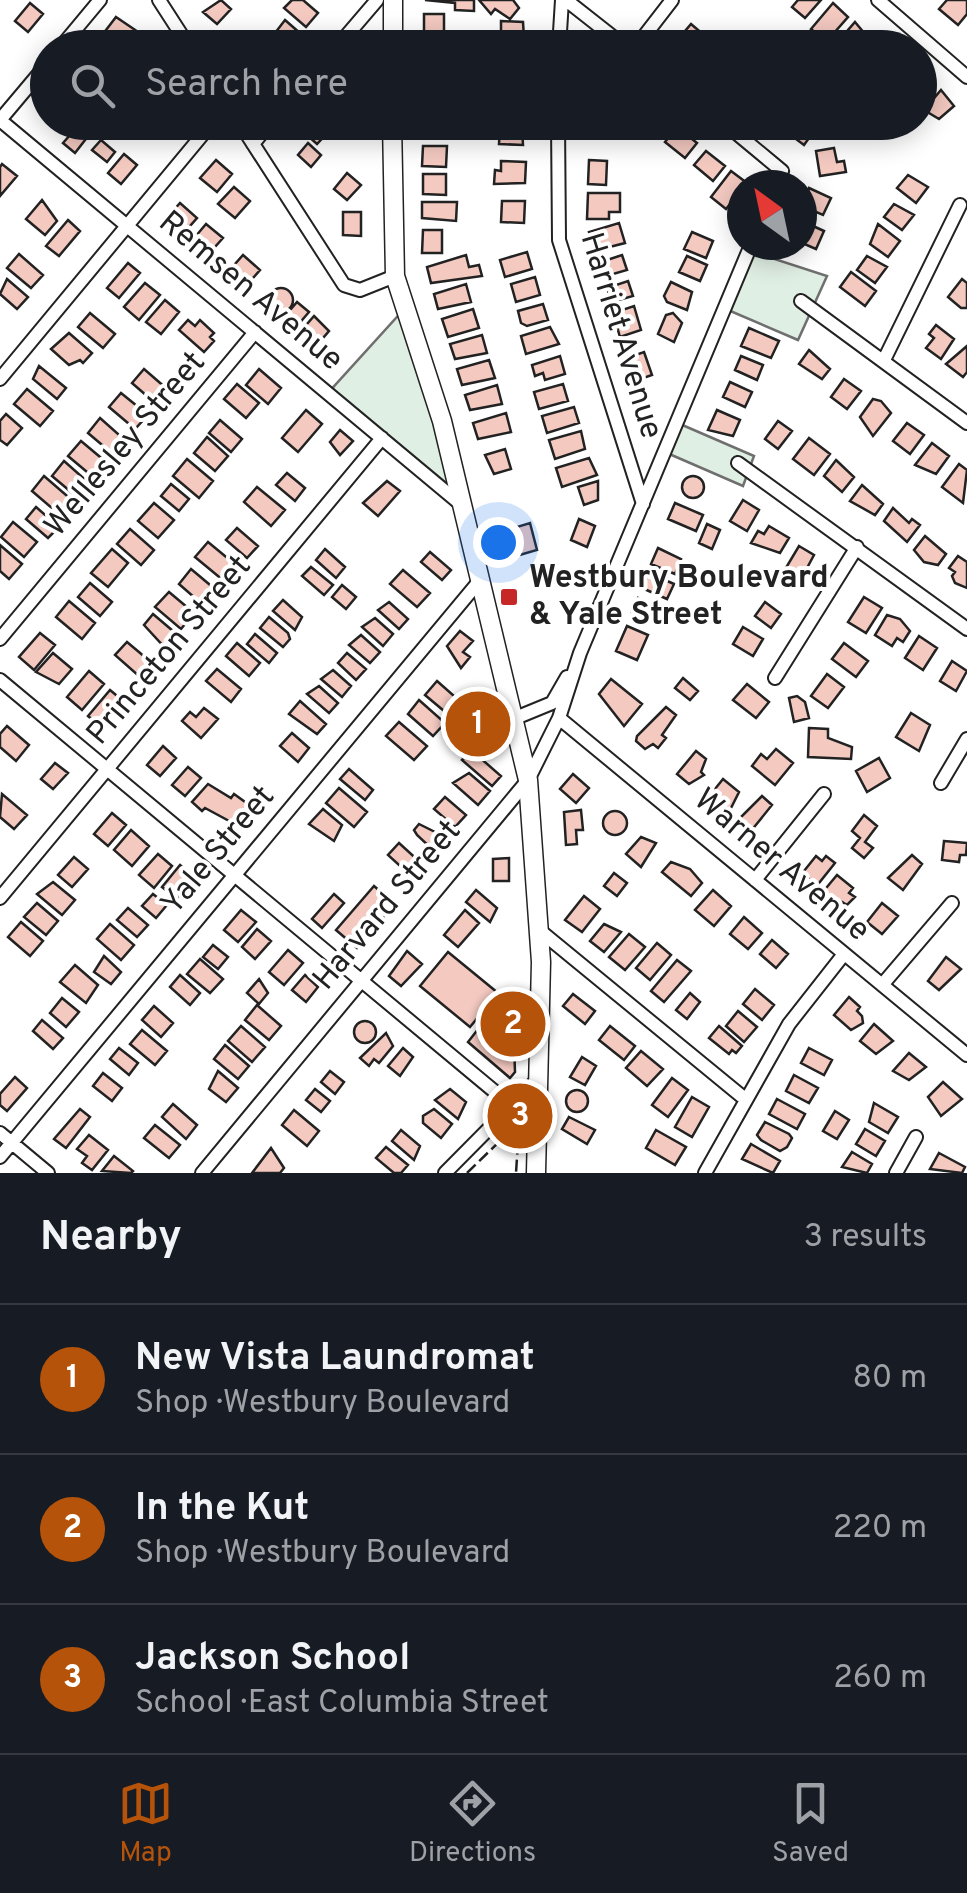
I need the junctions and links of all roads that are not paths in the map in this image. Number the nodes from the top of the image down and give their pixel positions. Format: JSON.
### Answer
{"nodes":[{"id":1,"x":100,"y":0,"type":"edge"},
{"id":2,"x":159,"y":0,"type":"edge"},
{"id":3,"x":377,"y":0,"type":"edge"},
{"id":4,"x":393,"y":0,"type":"edge"},
{"id":5,"x":564,"y":0,"type":"edge"},
{"id":6,"x":672,"y":0,"type":"edge"},
{"id":7,"x":878,"y":0,"type":"edge"},
{"id":8,"x":75,"y":30,"type":"edge"},
{"id":9,"x":178,"y":30,"type":"edge"},
{"id":10,"x":351,"y":30,"type":"edge"},
{"id":11,"x":393,"y":30,"type":"edge"},
{"id":12,"x":561,"y":30,"type":"edge"},
{"id":13,"x":603,"y":30,"type":"edge"},
{"id":14,"x":649,"y":30,"type":"edge"},
{"id":15,"x":913,"y":30,"type":"edge"},
{"id":16,"x":937,"y":51,"type":"edge"},
{"id":17,"x":967,"y":77,"type":"edge"},
{"id":18,"x":30,"y":84,"type":"edge"},
{"id":19,"x":0,"y":120,"type":"edge"},
{"id":20,"x":198,"y":140,"type":"edge"},
{"id":21,"x":250,"y":140,"type":"edge"},
{"id":22,"x":256,"y":140,"type":"edge"},
{"id":23,"x":392,"y":140,"type":"edge"},
{"id":24,"x":558,"y":140,"type":"edge"},
{"id":25,"x":745,"y":140,"type":"edge"},
{"id":26,"x":253,"y":144,"type":"junction"},
{"id":27,"x":781,"y":170,"type":"edge"},
{"id":28,"x":960,"y":205,"type":"dead end"},
{"id":29,"x":127,"y":226,"type":"junction"},
{"id":30,"x":745,"y":260,"type":"edge"},
{"id":31,"x":396,"y":276,"type":"junction"},
{"id":32,"x":801,"y":301,"type":"dead end"},
{"id":33,"x":255,"y":332,"type":"junction"},
{"id":34,"x":884,"y":360,"type":"junction"},
{"id":35,"x":0,"y":379,"type":"edge"},
{"id":36,"x":967,"y":423,"type":"edge"},
{"id":37,"x":382,"y":438,"type":"junction"},
{"id":38,"x":738,"y":463,"type":"dead end"},
{"id":39,"x":643,"y":504,"type":"junction"},
{"id":40,"x":464,"y":507,"type":"junction"},
{"id":41,"x":857,"y":548,"type":"junction"},
{"id":42,"x":481,"y":579,"type":"junction"},
{"id":43,"x":967,"y":629,"type":"edge"},
{"id":44,"x":0,"y":639,"type":"edge"},
{"id":45,"x":580,"y":653,"type":"junction"},
{"id":46,"x":775,"y":678,"type":"dead end"},
{"id":47,"x":0,"y":680,"type":"edge"},
{"id":48,"x":559,"y":718,"type":"junction"},
{"id":49,"x":513,"y":719,"type":"junction"},
{"id":50,"x":967,"y":739,"type":"edge"},
{"id":51,"x":107,"y":769,"type":"junction"},
{"id":52,"x":528,"y":780,"type":"junction"},
{"id":53,"x":941,"y":783,"type":"dead end"},
{"id":54,"x":824,"y":794,"type":"dead end"},
{"id":55,"x":235,"y":875,"type":"junction"},
{"id":56,"x":756,"y":880,"type":"junction"},
{"id":57,"x":0,"y":898,"type":"edge"},
{"id":58,"x":952,"y":903,"type":"dead end"},
{"id":59,"x":540,"y":930,"type":"junction"},
{"id":60,"x":844,"y":954,"type":"junction"},
{"id":61,"x":362,"y":981,"type":"junction"},
{"id":62,"x":882,"y":985,"type":"junction"},
{"id":63,"x":967,"y":1055,"type":"edge"},
{"id":64,"x":539,"y":1079,"type":"junction"},
{"id":65,"x":745,"y":1099,"type":"junction"},
{"id":66,"x":512,"y":1106,"type":"junction"},
{"id":67,"x":0,"y":1133,"type":"edge"},
{"id":68,"x":916,"y":1137,"type":"dead end"},
{"id":69,"x":12,"y":1143,"type":"junction"},
{"id":70,"x":0,"y":1157,"type":"edge"},
{"id":71,"x":48,"y":1173,"type":"edge"},
{"id":72,"x":202,"y":1173,"type":"edge"},
{"id":73,"x":444,"y":1173,"type":"edge"},
{"id":74,"x":536,"y":1173,"type":"edge"},
{"id":75,"x":704,"y":1173,"type":"edge"},
{"id":76,"x":896,"y":1173,"type":"edge"}],
"edges":[{"from":1,"to":8,"type":"street"},
{"from":2,"to":9,"type":"street"},
{"from":3,"to":10,"type":"street"},
{"from":4,"to":11,"type":"street"},
{"from":5,"to":12,"type":"street"},
{"from":5,"to":13,"type":"street"},
{"from":6,"to":14,"type":"street"},
{"from":7,"to":15,"type":"street"},
{"from":16,"to":17,"type":"street"},
{"from":18,"to":19,"type":"street"},
{"from":19,"to":29,"type":"street","name":"Remsen Avenue"},
{"from":20,"to":29,"type":"street"},
{"from":21,"to":26,"type":"street"},
{"from":22,"to":26,"type":"street"},
{"from":23,"to":31,"type":"street"},
{"from":24,"to":39,"type":"street","name":"Harriet Avenue"},
{"from":25,"to":27,"type":"street"},
{"from":26,"to":31,"type":"street"},
{"from":28,"to":34,"type":"street"},
{"from":29,"to":33,"type":"street","name":"Remsen Avenue"},
{"from":29,"to":35,"type":"street"},
{"from":30,"to":39,"type":"street","name":"Harvard Street"},
{"from":31,"to":40,"type":"street"},
{"from":32,"to":34,"type":"street"},
{"from":33,"to":37,"type":"street","name":"Remsen Avenue"},
{"from":33,"to":44,"type":"street","name":"Wellesley Street"},
{"from":34,"to":36,"type":"street"},
{"from":37,"to":40,"type":"street","name":"Remsen Avenue"},
{"from":37,"to":51,"type":"street","name":"Princeton Street"},
{"from":38,"to":41,"type":"street"},
{"from":39,"to":45,"type":"street","name":"Harvard Street"},
{"from":40,"to":42,"type":"street"},
{"from":41,"to":43,"type":"street"},
{"from":41,"to":46,"type":"street"},
{"from":42,"to":49,"type":"street"},
{"from":42,"to":55,"type":"street","name":"Yale Street"},
{"from":45,"to":48,"type":"street","name":"Harvard Street"},
{"from":45,"to":49,"type":"street","name":"Harvard Street"},
{"from":47,"to":51,"type":"street"},
{"from":48,"to":52,"type":"street","name":"Harvard Street"},
{"from":48,"to":56,"type":"street","name":"Warner Avenue"},
{"from":49,"to":52,"type":"street"},
{"from":50,"to":53,"type":"street"},
{"from":51,"to":55,"type":"street"},
{"from":51,"to":57,"type":"street","name":"Princeton Street"},
{"from":52,"to":59,"type":"street"},
{"from":52,"to":61,"type":"street","name":"Harvard Street"},
{"from":54,"to":56,"type":"street"},
{"from":55,"to":61,"type":"street"},
{"from":55,"to":69,"type":"street","name":"Yale Street"},
{"from":56,"to":60,"type":"street","name":"Warner Avenue"},
{"from":58,"to":62,"type":"street"},
{"from":59,"to":64,"type":"street"},
{"from":59,"to":65,"type":"street"},
{"from":60,"to":62,"type":"street","name":"Warner Avenue"},
{"from":60,"to":65,"type":"street"},
{"from":61,"to":66,"type":"street"},
{"from":61,"to":72,"type":"street","name":"Harvard Street"},
{"from":62,"to":63,"type":"street","name":"Warner Avenue"},
{"from":64,"to":66,"type":"street"},
{"from":64,"to":74,"type":"street"},
{"from":65,"to":75,"type":"street"},
{"from":66,"to":73,"type":"street"},
{"from":67,"to":69,"type":"street"},
{"from":68,"to":76,"type":"street"},
{"from":69,"to":70,"type":"street","name":"Yale Street"},
{"from":69,"to":71,"type":"street"}]}
